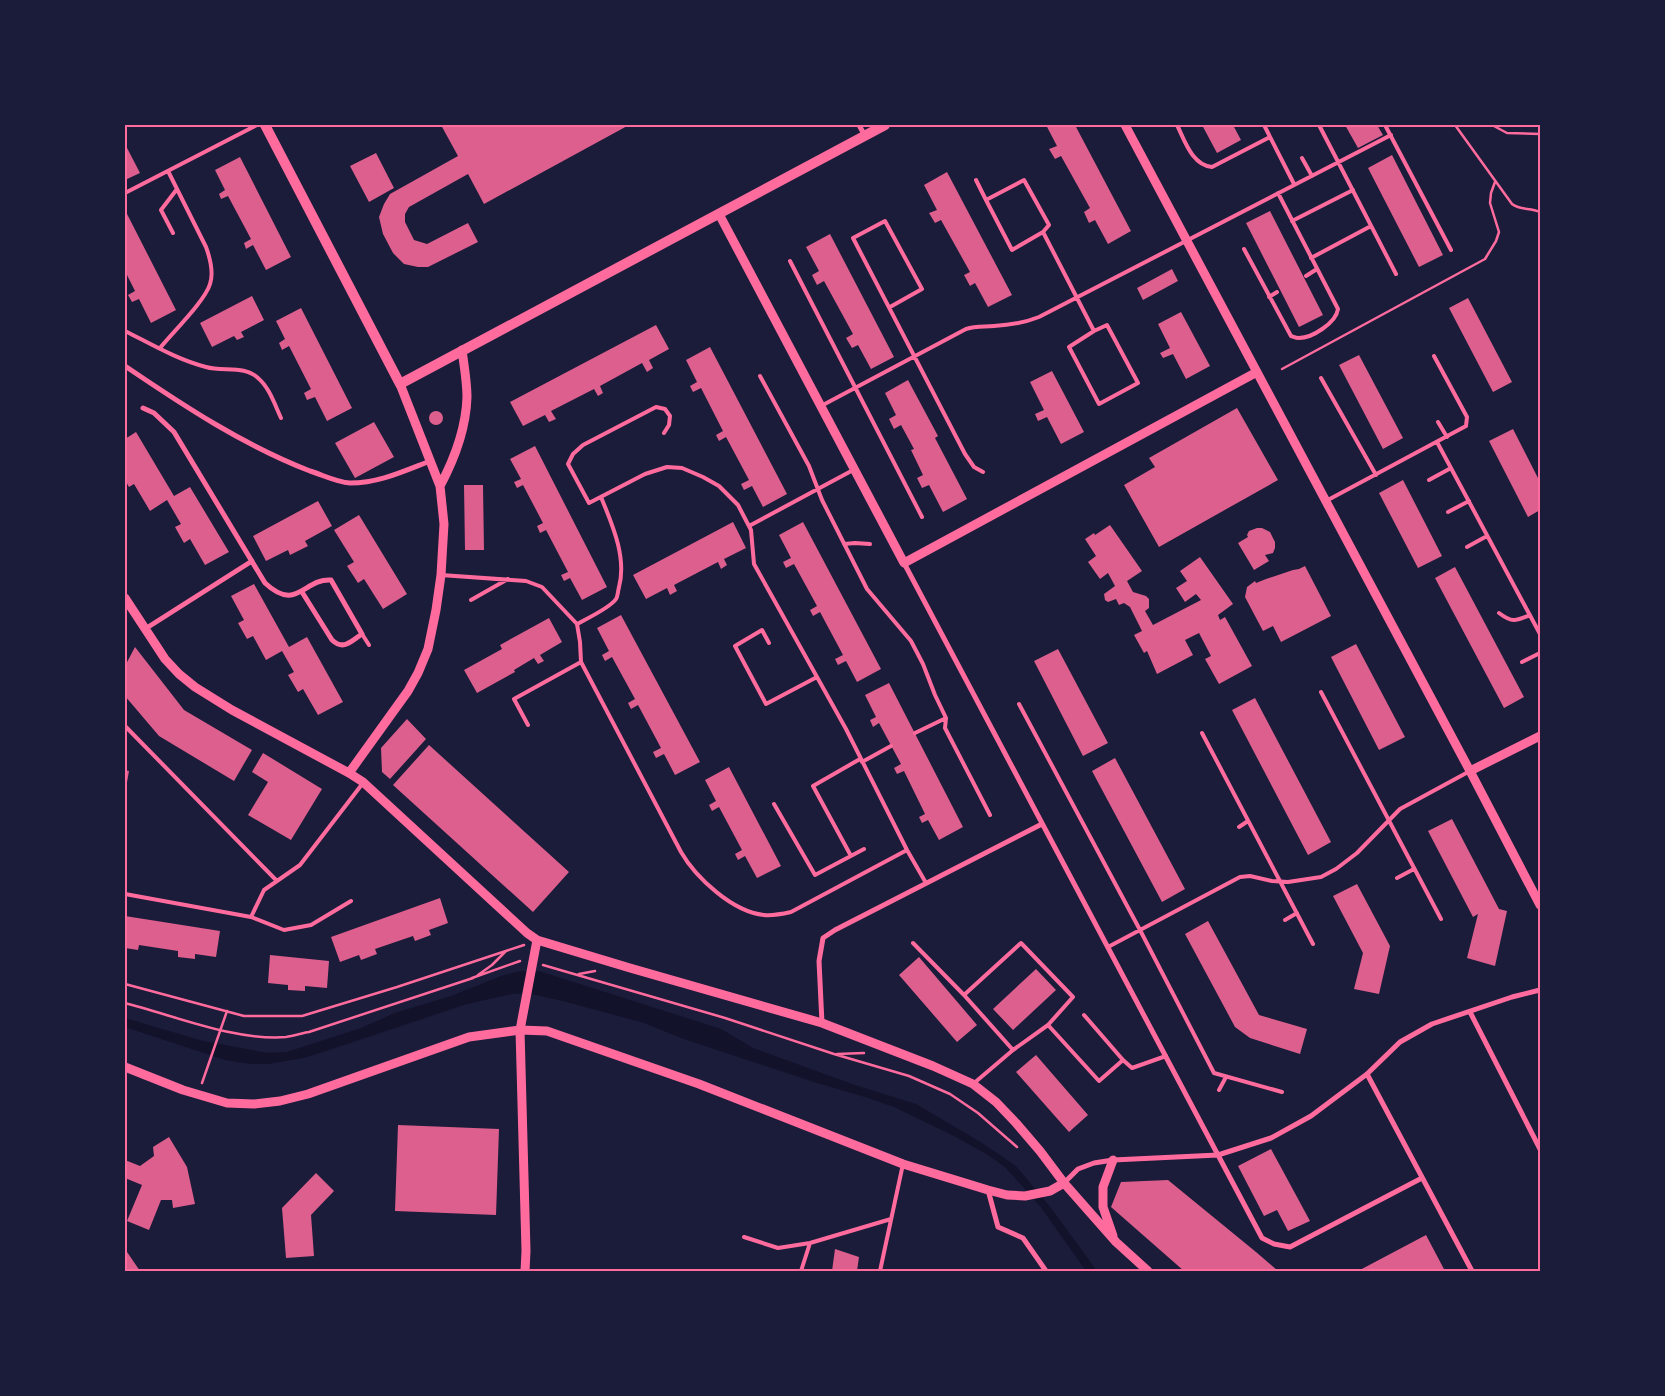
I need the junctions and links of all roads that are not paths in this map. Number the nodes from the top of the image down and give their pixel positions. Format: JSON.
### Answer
{"nodes":[{"id":1,"x":257,"y":125,"type":"edge"},
{"id":2,"x":265,"y":125,"type":"edge"},
{"id":3,"x":859,"y":125,"type":"edge"},
{"id":4,"x":885,"y":125,"type":"edge"},
{"id":5,"x":1125,"y":125,"type":"edge"},
{"id":6,"x":1177,"y":125,"type":"edge"},
{"id":7,"x":1264,"y":125,"type":"edge"},
{"id":8,"x":1319,"y":125,"type":"edge"},
{"id":9,"x":1385,"y":125,"type":"edge"},
{"id":10,"x":1391,"y":135,"type":"junction"},
{"id":11,"x":865,"y":136,"type":"junction"},
{"id":12,"x":1270,"y":137,"type":"junction"},
{"id":13,"x":1302,"y":158,"type":"dead end"},
{"id":14,"x":1339,"y":162,"type":"junction"},
{"id":15,"x":168,"y":171,"type":"junction"},
{"id":16,"x":1312,"y":176,"type":"junction"},
{"id":17,"x":976,"y":180,"type":"dead end"},
{"id":18,"x":1294,"y":184,"type":"junction"},
{"id":19,"x":177,"y":189,"type":"junction"},
{"id":20,"x":1353,"y":190,"type":"junction"},
{"id":21,"x":125,"y":193,"type":"edge"},
{"id":22,"x":1278,"y":193,"type":"junction"},
{"id":23,"x":986,"y":200,"type":"junction"},
{"id":24,"x":720,"y":214,"type":"junction"},
{"id":25,"x":1292,"y":221,"type":"junction"},
{"id":26,"x":1371,"y":226,"type":"junction"},
{"id":27,"x":1043,"y":232,"type":"junction"},
{"id":28,"x":173,"y":233,"type":"dead end"},
{"id":29,"x":1186,"y":241,"type":"junction"},
{"id":30,"x":1244,"y":249,"type":"dead end"},
{"id":31,"x":1451,"y":250,"type":"dead end"},
{"id":32,"x":1311,"y":258,"type":"junction"},
{"id":33,"x":790,"y":262,"type":"dead end"},
{"id":34,"x":1317,"y":269,"type":"junction"},
{"id":35,"x":1396,"y":274,"type":"dead end"},
{"id":36,"x":1306,"y":276,"type":"dead end"},
{"id":37,"x":1277,"y":292,"type":"dead end"},
{"id":38,"x":1269,"y":297,"type":"junction"},
{"id":39,"x":1077,"y":298,"type":"junction"},
{"id":40,"x":890,"y":307,"type":"junction"},
{"id":41,"x":125,"y":331,"type":"edge"},
{"id":42,"x":1094,"y":331,"type":"junction"},
{"id":43,"x":160,"y":348,"type":"junction"},
{"id":44,"x":462,"y":350,"type":"junction"},
{"id":45,"x":915,"y":356,"type":"junction"},
{"id":46,"x":1434,"y":356,"type":"dead end"},
{"id":47,"x":125,"y":366,"type":"edge"},
{"id":48,"x":1257,"y":372,"type":"junction"},
{"id":49,"x":760,"y":376,"type":"dead end"},
{"id":50,"x":1321,"y":378,"type":"dead end"},
{"id":51,"x":400,"y":384,"type":"junction"},
{"id":52,"x":854,"y":388,"type":"junction"},
{"id":53,"x":821,"y":406,"type":"junction"},
{"id":54,"x":144,"y":408,"type":"dead end"},
{"id":55,"x":281,"y":418,"type":"dead end"},
{"id":56,"x":1438,"y":422,"type":"dead end"},
{"id":57,"x":664,"y":433,"type":"dead end"},
{"id":58,"x":1446,"y":437,"type":"junction"},
{"id":59,"x":1437,"y":442,"type":"junction"},
{"id":60,"x":430,"y":461,"type":"junction"},
{"id":61,"x":1451,"y":468,"type":"junction"},
{"id":62,"x":855,"y":470,"type":"junction"},
{"id":63,"x":983,"y":472,"type":"dead end"},
{"id":64,"x":1376,"y":475,"type":"junction"},
{"id":65,"x":1429,"y":480,"type":"dead end"},
{"id":66,"x":440,"y":486,"type":"junction"},
{"id":67,"x":818,"y":489,"type":"junction"},
{"id":68,"x":601,"y":496,"type":"junction"},
{"id":69,"x":1326,"y":501,"type":"junction"},
{"id":70,"x":1469,"y":501,"type":"junction"},
{"id":71,"x":1448,"y":512,"type":"dead end"},
{"id":72,"x":922,"y":517,"type":"dead end"},
{"id":73,"x":749,"y":526,"type":"junction"},
{"id":74,"x":1487,"y":536,"type":"junction"},
{"id":75,"x":844,"y":544,"type":"junction"},
{"id":76,"x":870,"y":544,"type":"dead end"},
{"id":77,"x":1466,"y":547,"type":"dead end"},
{"id":78,"x":252,"y":561,"type":"junction"},
{"id":79,"x":904,"y":563,"type":"junction"},
{"id":80,"x":441,"y":575,"type":"junction"},
{"id":81,"x":508,"y":580,"type":"junction"},
{"id":82,"x":302,"y":592,"type":"junction"},
{"id":83,"x":125,"y":598,"type":"edge"},
{"id":84,"x":471,"y":600,"type":"dead end"},
{"id":85,"x":1499,"y":613,"type":"dead end"},
{"id":86,"x":1530,"y":615,"type":"junction"},
{"id":87,"x":577,"y":624,"type":"junction"},
{"id":88,"x":145,"y":629,"type":"junction"},
{"id":89,"x":362,"y":634,"type":"junction"},
{"id":90,"x":1540,"y":634,"type":"edge"},
{"id":91,"x":769,"y":643,"type":"dead end"},
{"id":92,"x":369,"y":644,"type":"dead end"},
{"id":93,"x":1540,"y":652,"type":"edge"},
{"id":94,"x":581,"y":662,"type":"junction"},
{"id":95,"x":1522,"y":662,"type":"dead end"},
{"id":96,"x":817,"y":677,"type":"junction"},
{"id":97,"x":1321,"y":692,"type":"dead end"},
{"id":98,"x":1019,"y":704,"type":"dead end"},
{"id":99,"x":946,"y":718,"type":"junction"},
{"id":100,"x":528,"y":725,"type":"dead end"},
{"id":101,"x":125,"y":726,"type":"edge"},
{"id":102,"x":915,"y":733,"type":"dead end"},
{"id":103,"x":1202,"y":733,"type":"dead end"},
{"id":104,"x":1539,"y":738,"type":"edge"},
{"id":105,"x":891,"y":746,"type":"dead end"},
{"id":106,"x":861,"y":760,"type":"junction"},
{"id":107,"x":1470,"y":771,"type":"junction"},
{"id":108,"x":350,"y":773,"type":"junction"},
{"id":109,"x":363,"y":782,"type":"junction"},
{"id":110,"x":774,"y":804,"type":"dead end"},
{"id":111,"x":990,"y":814,"type":"dead end"},
{"id":112,"x":1248,"y":821,"type":"junction"},
{"id":113,"x":1388,"y":821,"type":"junction"},
{"id":114,"x":1042,"y":824,"type":"junction"},
{"id":115,"x":1239,"y":828,"type":"dead end"},
{"id":116,"x":864,"y":849,"type":"dead end"},
{"id":117,"x":907,"y":850,"type":"junction"},
{"id":118,"x":850,"y":856,"type":"junction"},
{"id":119,"x":1414,"y":869,"type":"junction"},
{"id":120,"x":1397,"y":878,"type":"dead end"},
{"id":121,"x":277,"y":881,"type":"junction"},
{"id":122,"x":1280,"y":881,"type":"junction"},
{"id":123,"x":926,"y":883,"type":"junction"},
{"id":124,"x":125,"y":894,"type":"edge"},
{"id":125,"x":351,"y":901,"type":"dead end"},
{"id":126,"x":1540,"y":905,"type":"edge"},
{"id":127,"x":1297,"y":913,"type":"junction"},
{"id":128,"x":251,"y":918,"type":"junction"},
{"id":129,"x":1441,"y":919,"type":"dead end"},
{"id":130,"x":1285,"y":920,"type":"dead end"},
{"id":131,"x":1140,"y":930,"type":"junction"},
{"id":132,"x":537,"y":940,"type":"junction"},
{"id":133,"x":913,"y":943,"type":"dead end"},
{"id":134,"x":1313,"y":944,"type":"dead end"},
{"id":135,"x":1108,"y":947,"type":"junction"},
{"id":136,"x":1540,"y":990,"type":"edge"},
{"id":137,"x":964,"y":995,"type":"junction"},
{"id":138,"x":1470,"y":1012,"type":"junction"},
{"id":139,"x":1084,"y":1015,"type":"dead end"},
{"id":140,"x":822,"y":1023,"type":"junction"},
{"id":141,"x":1048,"y":1025,"type":"junction"},
{"id":142,"x":520,"y":1030,"type":"junction"},
{"id":143,"x":1013,"y":1050,"type":"junction"},
{"id":144,"x":1166,"y":1056,"type":"junction"},
{"id":145,"x":1123,"y":1060,"type":"junction"},
{"id":146,"x":125,"y":1067,"type":"edge"},
{"id":147,"x":1367,"y":1074,"type":"junction"},
{"id":148,"x":1226,"y":1077,"type":"junction"},
{"id":149,"x":973,"y":1084,"type":"junction"},
{"id":150,"x":1220,"y":1090,"type":"dead end"},
{"id":151,"x":1282,"y":1092,"type":"dead end"},
{"id":152,"x":1540,"y":1149,"type":"edge"},
{"id":153,"x":1218,"y":1155,"type":"junction"},
{"id":154,"x":1113,"y":1160,"type":"junction"},
{"id":155,"x":903,"y":1164,"type":"junction"},
{"id":156,"x":1422,"y":1178,"type":"junction"},
{"id":157,"x":1064,"y":1183,"type":"junction"},
{"id":158,"x":988,"y":1190,"type":"junction"},
{"id":159,"x":891,"y":1219,"type":"junction"},
{"id":160,"x":744,"y":1236,"type":"dead end"},
{"id":161,"x":810,"y":1242,"type":"junction"},
{"id":162,"x":1116,"y":1242,"type":"junction"},
{"id":163,"x":525,"y":1271,"type":"edge"},
{"id":164,"x":801,"y":1271,"type":"edge"},
{"id":165,"x":880,"y":1271,"type":"edge"},
{"id":166,"x":1046,"y":1271,"type":"edge"},
{"id":167,"x":1148,"y":1271,"type":"edge"},
{"id":168,"x":1472,"y":1271,"type":"edge"}],
"edges":[{"from":1,"to":15,"type":"lane"},
{"from":2,"to":51,"type":"main road"},
{"from":3,"to":11,"type":"street"},
{"from":4,"to":11,"type":"main road"},
{"from":5,"to":29,"type":"street"},
{"from":6,"to":12,"type":"lane"},
{"from":7,"to":12,"type":"lane"},
{"from":8,"to":14,"type":"lane"},
{"from":9,"to":10,"type":"lane"},
{"from":10,"to":14,"type":"lane"},
{"from":10,"to":31,"type":"lane"},
{"from":11,"to":24,"type":"main road"},
{"from":12,"to":18,"type":"lane"},
{"from":13,"to":16,"type":"lane"},
{"from":14,"to":16,"type":"lane"},
{"from":14,"to":20,"type":"lane"},
{"from":15,"to":19,"type":"lane"},
{"from":15,"to":21,"type":"lane"},
{"from":16,"to":18,"type":"lane"},
{"from":17,"to":23,"type":"lane"},
{"from":18,"to":22,"type":"lane"},
{"from":19,"to":28,"type":"lane"},
{"from":19,"to":43,"type":"lane"},
{"from":20,"to":25,"type":"lane"},
{"from":20,"to":26,"type":"lane"},
{"from":22,"to":25,"type":"lane"},
{"from":22,"to":29,"type":"lane"},
{"from":23,"to":27,"type":"lane"},
{"from":23,"to":27,"type":"lane"},
{"from":24,"to":44,"type":"main road"},
{"from":24,"to":53,"type":"street"},
{"from":25,"to":32,"type":"lane"},
{"from":26,"to":32,"type":"lane"},
{"from":26,"to":35,"type":"lane"},
{"from":27,"to":39,"type":"lane"},
{"from":29,"to":39,"type":"lane"},
{"from":29,"to":48,"type":"street"},
{"from":30,"to":38,"type":"lane"},
{"from":32,"to":34,"type":"lane"},
{"from":33,"to":52,"type":"lane"},
{"from":34,"to":36,"type":"lane"},
{"from":34,"to":38,"type":"lane"},
{"from":37,"to":38,"type":"lane"},
{"from":39,"to":42,"type":"lane"},
{"from":39,"to":45,"type":"lane"},
{"from":40,"to":40,"type":"lane"},
{"from":40,"to":45,"type":"lane"},
{"from":41,"to":43,"type":"lane"},
{"from":42,"to":42,"type":"lane"},
{"from":43,"to":55,"type":"lane"},
{"from":44,"to":51,"type":"main road"},
{"from":44,"to":66,"type":"street"},
{"from":45,"to":52,"type":"lane"},
{"from":45,"to":63,"type":"lane"},
{"from":46,"to":58,"type":"lane"},
{"from":47,"to":60,"type":"street"},
{"from":48,"to":69,"type":"street"},
{"from":48,"to":79,"type":"street"},
{"from":49,"to":67,"type":"lane"},
{"from":50,"to":64,"type":"lane"},
{"from":51,"to":60,"type":"street"},
{"from":52,"to":53,"type":"lane"},
{"from":52,"to":72,"type":"lane"},
{"from":53,"to":62,"type":"street"},
{"from":54,"to":78,"type":"street"},
{"from":56,"to":58,"type":"lane"},
{"from":57,"to":68,"type":"lane"},
{"from":58,"to":59,"type":"lane"},
{"from":59,"to":61,"type":"lane"},
{"from":59,"to":64,"type":"lane"},
{"from":60,"to":66,"type":"street"},
{"from":61,"to":65,"type":"lane"},
{"from":61,"to":70,"type":"lane"},
{"from":62,"to":67,"type":"lane"},
{"from":62,"to":79,"type":"street"},
{"from":64,"to":69,"type":"lane"},
{"from":66,"to":80,"type":"street"},
{"from":67,"to":73,"type":"lane"},
{"from":67,"to":75,"type":"lane"},
{"from":68,"to":73,"type":"lane"},
{"from":68,"to":87,"type":"lane"},
{"from":69,"to":107,"type":"street"},
{"from":70,"to":71,"type":"lane"},
{"from":70,"to":74,"type":"lane"},
{"from":73,"to":96,"type":"lane"},
{"from":74,"to":77,"type":"lane"},
{"from":74,"to":86,"type":"lane"},
{"from":75,"to":76,"type":"lane"},
{"from":75,"to":99,"type":"lane"},
{"from":78,"to":82,"type":"street"},
{"from":78,"to":88,"type":"street"},
{"from":79,"to":114,"type":"street"},
{"from":80,"to":81,"type":"lane"},
{"from":80,"to":108,"type":"street"},
{"from":81,"to":84,"type":"lane"},
{"from":81,"to":87,"type":"lane"},
{"from":82,"to":89,"type":"street"},
{"from":82,"to":89,"type":"street"},
{"from":83,"to":88,"type":"street"},
{"from":85,"to":86,"type":"lane"},
{"from":86,"to":90,"type":"lane"},
{"from":87,"to":94,"type":"lane"},
{"from":88,"to":108,"type":"street"},
{"from":89,"to":92,"type":"lane"},
{"from":91,"to":96,"type":"lane"},
{"from":93,"to":95,"type":"lane"},
{"from":94,"to":100,"type":"lane"},
{"from":94,"to":117,"type":"lane"},
{"from":96,"to":106,"type":"lane"},
{"from":97,"to":113,"type":"lane"},
{"from":98,"to":131,"type":"lane"},
{"from":99,"to":102,"type":"lane"},
{"from":99,"to":111,"type":"lane"},
{"from":101,"to":121,"type":"lane"},
{"from":103,"to":112,"type":"lane"},
{"from":104,"to":107,"type":"street"},
{"from":105,"to":106,"type":"lane"},
{"from":106,"to":117,"type":"lane"},
{"from":106,"to":118,"type":"lane"},
{"from":107,"to":113,"type":"lane"},
{"from":107,"to":126,"type":"street"},
{"from":108,"to":109,"type":"street"},
{"from":109,"to":121,"type":"lane"},
{"from":109,"to":132,"type":"street"},
{"from":110,"to":118,"type":"lane"},
{"from":112,"to":115,"type":"lane"},
{"from":112,"to":122,"type":"lane"},
{"from":113,"to":119,"type":"lane"},
{"from":113,"to":122,"type":"lane"},
{"from":114,"to":123,"type":"street"},
{"from":114,"to":135,"type":"street"},
{"from":116,"to":118,"type":"lane"},
{"from":117,"to":123,"type":"lane"},
{"from":119,"to":120,"type":"lane"},
{"from":119,"to":129,"type":"lane"},
{"from":121,"to":128,"type":"lane"},
{"from":122,"to":127,"type":"lane"},
{"from":122,"to":131,"type":"lane"},
{"from":123,"to":140,"type":"street"},
{"from":124,"to":128,"type":"lane"},
{"from":125,"to":128,"type":"lane"},
{"from":127,"to":130,"type":"lane"},
{"from":127,"to":134,"type":"lane"},
{"from":131,"to":135,"type":"lane"},
{"from":131,"to":148,"type":"lane"},
{"from":132,"to":140,"type":"street"},
{"from":132,"to":142,"type":"street"},
{"from":133,"to":137,"type":"lane"},
{"from":135,"to":144,"type":"street"},
{"from":136,"to":138,"type":"street"},
{"from":137,"to":141,"type":"lane"},
{"from":137,"to":143,"type":"lane"},
{"from":138,"to":147,"type":"street"},
{"from":138,"to":152,"type":"street"},
{"from":139,"to":145,"type":"lane"},
{"from":140,"to":149,"type":"street"},
{"from":141,"to":143,"type":"lane"},
{"from":141,"to":145,"type":"lane"},
{"from":142,"to":146,"type":"street"},
{"from":142,"to":155,"type":"street"},
{"from":142,"to":163,"type":"street"},
{"from":143,"to":149,"type":"lane"},
{"from":144,"to":145,"type":"lane"},
{"from":144,"to":153,"type":"street"},
{"from":147,"to":153,"type":"street"},
{"from":147,"to":156,"type":"street"},
{"from":148,"to":150,"type":"lane"},
{"from":148,"to":151,"type":"lane"},
{"from":149,"to":157,"type":"street"},
{"from":153,"to":154,"type":"street"},
{"from":153,"to":156,"type":"street"},
{"from":154,"to":157,"type":"street"},
{"from":154,"to":162,"type":"street"},
{"from":155,"to":158,"type":"street"},
{"from":155,"to":159,"type":"lane"},
{"from":156,"to":168,"type":"street"},
{"from":157,"to":158,"type":"street"},
{"from":157,"to":162,"type":"street"},
{"from":158,"to":166,"type":"street"},
{"from":159,"to":161,"type":"lane"},
{"from":159,"to":165,"type":"lane"},
{"from":160,"to":161,"type":"lane"},
{"from":161,"to":164,"type":"lane"},
{"from":162,"to":167,"type":"street"}]}
